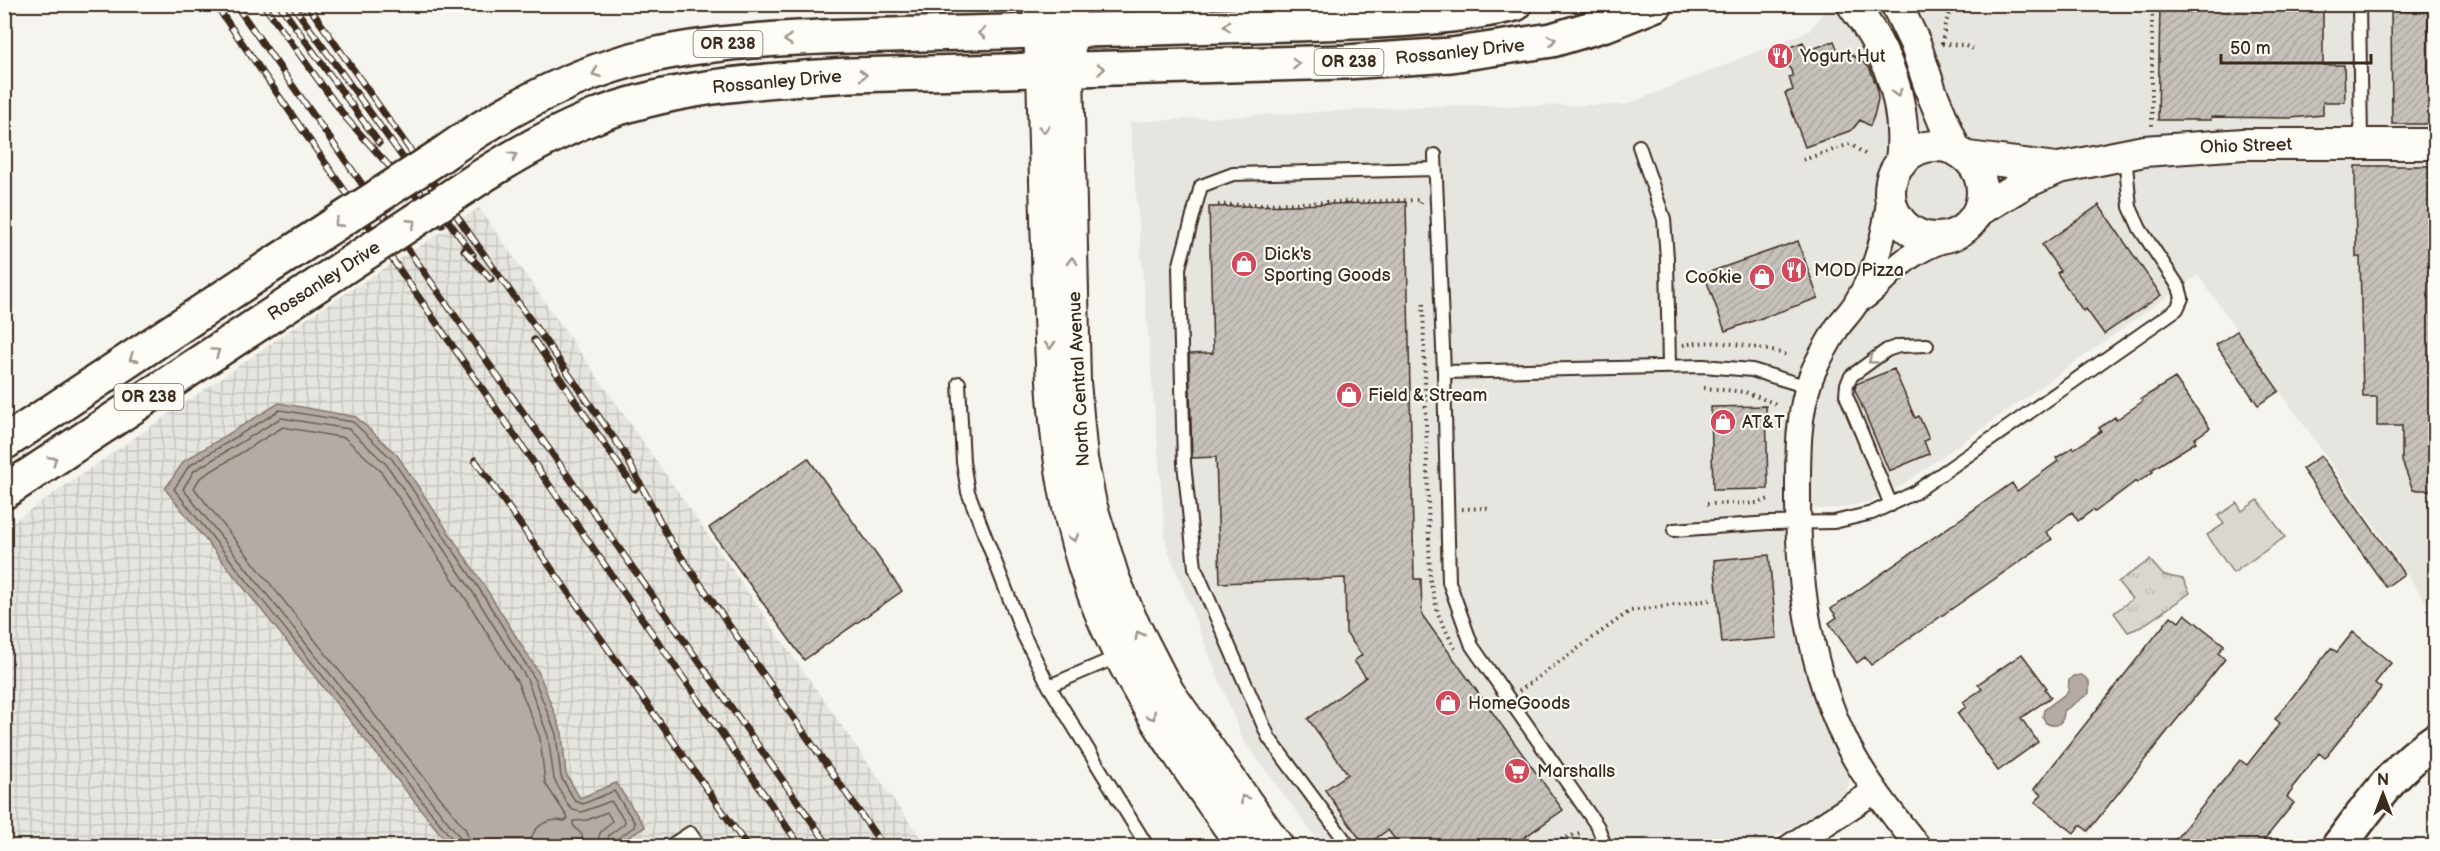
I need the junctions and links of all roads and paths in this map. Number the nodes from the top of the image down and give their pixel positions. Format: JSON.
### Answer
{"nodes":[{"id":1,"x":1515,"y":4,"type":"edge"},
{"id":2,"x":1656,"y":4,"type":"edge"},
{"id":3,"x":1852,"y":4,"type":"edge"},
{"id":4,"x":1896,"y":4,"type":"edge"},
{"id":5,"x":1953,"y":4,"type":"edge"},
{"id":6,"x":2152,"y":4,"type":"edge"},
{"id":7,"x":2359,"y":4,"type":"edge"},
{"id":8,"x":1055,"y":18,"type":"edge"},
{"id":9,"x":1942,"y":44,"type":"junction"},
{"id":10,"x":1938,"y":49,"type":"dead end"},
{"id":11,"x":1974,"y":49,"type":"dead end"},
{"id":12,"x":1055,"y":70,"type":"junction"},
{"id":13,"x":2152,"y":128,"type":"dead end"},
{"id":14,"x":2361,"y":144,"type":"junction"},
{"id":15,"x":2436,"y":144,"type":"edge"},
{"id":16,"x":1639,"y":146,"type":"dead end"},
{"id":17,"x":1962,"y":153,"type":"junction"},
{"id":18,"x":1435,"y":155,"type":"dead end"},
{"id":19,"x":2125,"y":155,"type":"junction"},
{"id":20,"x":1868,"y":156,"type":"dead end"},
{"id":21,"x":1803,"y":160,"type":"dead end"},
{"id":22,"x":1902,"y":161,"type":"junction"},
{"id":23,"x":2059,"y":168,"type":"junction"},
{"id":24,"x":1435,"y":169,"type":"junction"},
{"id":25,"x":1890,"y":195,"type":"junction"},
{"id":26,"x":1980,"y":210,"type":"junction"},
{"id":27,"x":1953,"y":236,"type":"junction"},
{"id":28,"x":1857,"y":303,"type":"junction"},
{"id":29,"x":1927,"y":345,"type":"dead end"},
{"id":30,"x":1669,"y":367,"type":"junction"},
{"id":31,"x":1444,"y":372,"type":"junction"},
{"id":32,"x":959,"y":383,"type":"dead end"},
{"id":33,"x":1808,"y":387,"type":"junction"},
{"id":34,"x":1704,"y":388,"type":"dead end"},
{"id":35,"x":1776,"y":404,"type":"dead end"},
{"id":36,"x":4,"y":442,"type":"edge"},
{"id":37,"x":4,"y":492,"type":"edge"},
{"id":38,"x":1768,"y":499,"type":"dead end"},
{"id":39,"x":1707,"y":504,"type":"dead end"},
{"id":40,"x":1891,"y":505,"type":"junction"},
{"id":41,"x":1798,"y":522,"type":"junction"},
{"id":42,"x":1674,"y":530,"type":"dead end"},
{"id":43,"x":1711,"y":600,"type":"dead end"},
{"id":44,"x":1120,"y":656,"type":"junction"},
{"id":45,"x":1048,"y":686,"type":"junction"},
{"id":46,"x":1509,"y":698,"type":"junction"},
{"id":47,"x":2436,"y":740,"type":"edge"},
{"id":48,"x":1875,"y":791,"type":"junction"},
{"id":49,"x":1562,"y":839,"type":"dead end"},
{"id":50,"x":670,"y":846,"type":"edge"},
{"id":51,"x":699,"y":846,"type":"edge"},
{"id":52,"x":1147,"y":846,"type":"edge"},
{"id":53,"x":1242,"y":846,"type":"edge"},
{"id":54,"x":1278,"y":846,"type":"edge"},
{"id":55,"x":1349,"y":846,"type":"edge"},
{"id":56,"x":1565,"y":846,"type":"edge"},
{"id":57,"x":1605,"y":846,"type":"edge"},
{"id":58,"x":1791,"y":846,"type":"edge"},
{"id":59,"x":1918,"y":846,"type":"edge"},
{"id":60,"x":2339,"y":846,"type":"edge"}],
"edges":[{"from":1,"to":8,"type":"main road","name":"Rossanley Drive","number":"OR 238","one_way":true},
{"from":12,"to":2,"type":"main road","name":"Rossanley Drive","number":"OR 238","one_way":true},
{"from":3,"to":22,"type":"street","one_way":true},
{"from":4,"to":17,"type":"street"},
{"from":5,"to":9,"type":"path"},
{"from":6,"to":13,"type":"path"},
{"from":7,"to":14,"type":"lane"},
{"from":8,"to":12,"type":"main road","name":"North Central Avenue"},
{"from":8,"to":36,"type":"main road","name":"Rossanley Drive","number":"OR 238","one_way":true,"bridge":true},
{"from":9,"to":10,"type":"path"},
{"from":9,"to":11,"type":"path"},
{"from":37,"to":12,"type":"main road","name":"Rossanley Drive","number":"OR 238","one_way":true,"bridge":true},
{"from":12,"to":44,"type":"street","name":"North Central Avenue","one_way":true},
{"from":54,"to":12,"type":"street","name":"North Central Avenue","one_way":true},
{"from":14,"to":15,"type":"street","name":"Ohio Street"},
{"from":14,"to":19,"type":"street","name":"Ohio Street"},
{"from":16,"to":30,"type":"lane"},
{"from":17,"to":22,"type":"street"},
{"from":17,"to":23,"type":"street","name":"Ohio Street"},
{"from":17,"to":26,"type":"street"},
{"from":18,"to":24,"type":"lane"},
{"from":19,"to":23,"type":"street","name":"Ohio Street"},
{"from":19,"to":40,"type":"lane"},
{"from":20,"to":21,"type":"path"},
{"from":22,"to":25,"type":"street"},
{"from":23,"to":26,"type":"street","name":"Ohio Street"},
{"from":24,"to":31,"type":"lane"},
{"from":24,"to":55,"type":"lane"},
{"from":25,"to":27,"type":"street"},
{"from":25,"to":28,"type":"street"},
{"from":26,"to":27,"type":"street"},
{"from":27,"to":28,"type":"street"},
{"from":28,"to":33,"type":"street"},
{"from":29,"to":40,"type":"lane","one_way":true},
{"from":30,"to":31,"type":"lane"},
{"from":30,"to":33,"type":"lane"},
{"from":31,"to":46,"type":"lane"},
{"from":32,"to":45,"type":"lane"},
{"from":33,"to":41,"type":"street"},
{"from":34,"to":35,"type":"path"},
{"from":38,"to":39,"type":"path"},
{"from":40,"to":41,"type":"lane"},
{"from":41,"to":42,"type":"lane"},
{"from":41,"to":48,"type":"street"},
{"from":43,"to":46,"type":"path"},
{"from":44,"to":45,"type":"lane"},
{"from":44,"to":53,"type":"street","name":"North Central Avenue","one_way":true},
{"from":45,"to":52,"type":"lane"},
{"from":46,"to":57,"type":"lane"},
{"from":47,"to":60,"type":"main road"},
{"from":48,"to":58,"type":"street"},
{"from":48,"to":59,"type":"street"},
{"from":49,"to":56,"type":"path"},
{"from":50,"to":51,"type":"lane"}]}
